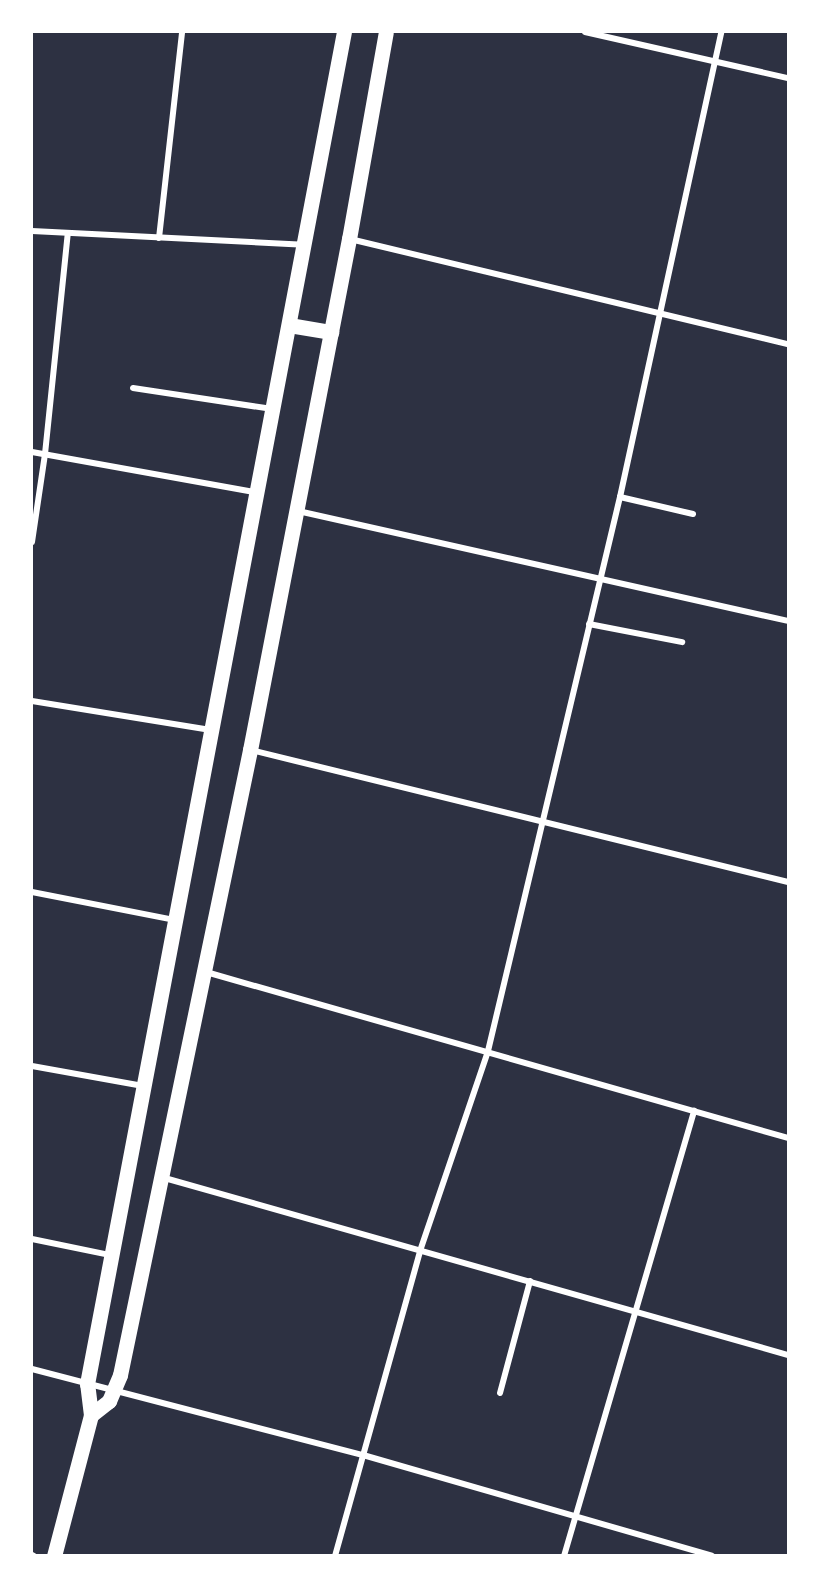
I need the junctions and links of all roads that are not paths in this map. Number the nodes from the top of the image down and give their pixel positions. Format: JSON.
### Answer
{"nodes":[{"id":1,"x":182,"y":32,"type":"edge"},
{"id":2,"x":344,"y":32,"type":"edge"},
{"id":3,"x":386,"y":32,"type":"edge"},
{"id":4,"x":585,"y":32,"type":"edge"},
{"id":5,"x":721,"y":32,"type":"edge"},
{"id":6,"x":714,"y":61,"type":"junction"},
{"id":7,"x":789,"y":78,"type":"edge"},
{"id":8,"x":32,"y":231,"type":"edge"},
{"id":9,"x":69,"y":233,"type":"junction"},
{"id":10,"x":159,"y":238,"type":"junction"},
{"id":11,"x":349,"y":239,"type":"junction"},
{"id":12,"x":304,"y":245,"type":"junction"},
{"id":13,"x":659,"y":313,"type":"junction"},
{"id":14,"x":288,"y":325,"type":"junction"},
{"id":15,"x":331,"y":332,"type":"junction"},
{"id":16,"x":789,"y":344,"type":"edge"},
{"id":17,"x":133,"y":388,"type":"dead end"},
{"id":18,"x":273,"y":409,"type":"junction"},
{"id":19,"x":32,"y":452,"type":"edge"},
{"id":20,"x":45,"y":454,"type":"junction"},
{"id":21,"x":257,"y":493,"type":"junction"},
{"id":22,"x":620,"y":497,"type":"junction"},
{"id":23,"x":297,"y":511,"type":"junction"},
{"id":24,"x":693,"y":514,"type":"dead end"},
{"id":25,"x":32,"y":542,"type":"edge"},
{"id":26,"x":599,"y":580,"type":"junction"},
{"id":27,"x":789,"y":621,"type":"edge"},
{"id":28,"x":589,"y":624,"type":"junction"},
{"id":29,"x":682,"y":642,"type":"dead end"},
{"id":30,"x":32,"y":701,"type":"edge"},
{"id":31,"x":212,"y":730,"type":"junction"},
{"id":32,"x":250,"y":750,"type":"junction"},
{"id":33,"x":542,"y":823,"type":"junction"},
{"id":34,"x":789,"y":882,"type":"edge"},
{"id":35,"x":32,"y":892,"type":"edge"},
{"id":36,"x":176,"y":920,"type":"junction"},
{"id":37,"x":202,"y":971,"type":"junction"},
{"id":38,"x":488,"y":1051,"type":"junction"},
{"id":39,"x":32,"y":1066,"type":"edge"},
{"id":40,"x":145,"y":1086,"type":"junction"},
{"id":41,"x":694,"y":1111,"type":"junction"},
{"id":42,"x":789,"y":1138,"type":"edge"},
{"id":43,"x":161,"y":1176,"type":"junction"},
{"id":44,"x":32,"y":1239,"type":"edge"},
{"id":45,"x":420,"y":1251,"type":"junction"},
{"id":46,"x":113,"y":1255,"type":"junction"},
{"id":47,"x":531,"y":1281,"type":"junction"},
{"id":48,"x":636,"y":1310,"type":"junction"},
{"id":49,"x":789,"y":1355,"type":"edge"},
{"id":50,"x":32,"y":1369,"type":"edge"},
{"id":51,"x":87,"y":1384,"type":"junction"},
{"id":52,"x":115,"y":1391,"type":"junction"},
{"id":53,"x":500,"y":1393,"type":"dead end"},
{"id":54,"x":91,"y":1415,"type":"junction"},
{"id":55,"x":363,"y":1455,"type":"junction"},
{"id":56,"x":576,"y":1516,"type":"junction"},
{"id":57,"x":54,"y":1556,"type":"edge"},
{"id":58,"x":335,"y":1556,"type":"edge"},
{"id":59,"x":564,"y":1556,"type":"edge"},
{"id":60,"x":712,"y":1556,"type":"edge"}],
"edges":[{"from":1,"to":10,"type":"street"},
{"from":2,"to":12,"type":"main road"},
{"from":3,"to":11,"type":"main road"},
{"from":4,"to":6,"type":"street"},
{"from":5,"to":6,"type":"street"},
{"from":6,"to":7,"type":"street"},
{"from":6,"to":13,"type":"street"},
{"from":8,"to":9,"type":"street"},
{"from":9,"to":10,"type":"street"},
{"from":9,"to":20,"type":"street"},
{"from":10,"to":12,"type":"street"},
{"from":11,"to":13,"type":"street"},
{"from":11,"to":15,"type":"main road"},
{"from":12,"to":14,"type":"main road"},
{"from":13,"to":16,"type":"street"},
{"from":13,"to":22,"type":"street"},
{"from":14,"to":15,"type":"main road"},
{"from":14,"to":18,"type":"main road"},
{"from":15,"to":23,"type":"main road"},
{"from":17,"to":18,"type":"street"},
{"from":18,"to":21,"type":"main road"},
{"from":19,"to":20,"type":"street"},
{"from":20,"to":21,"type":"street"},
{"from":20,"to":25,"type":"street"},
{"from":21,"to":31,"type":"main road"},
{"from":22,"to":24,"type":"street"},
{"from":22,"to":26,"type":"street"},
{"from":23,"to":26,"type":"street"},
{"from":23,"to":32,"type":"main road"},
{"from":26,"to":27,"type":"street"},
{"from":26,"to":28,"type":"street"},
{"from":28,"to":29,"type":"street"},
{"from":28,"to":33,"type":"street"},
{"from":30,"to":31,"type":"street"},
{"from":31,"to":36,"type":"main road"},
{"from":32,"to":33,"type":"street"},
{"from":32,"to":37,"type":"main road"},
{"from":33,"to":34,"type":"street"},
{"from":33,"to":38,"type":"street"},
{"from":35,"to":36,"type":"street"},
{"from":36,"to":40,"type":"main road"},
{"from":37,"to":38,"type":"street"},
{"from":37,"to":43,"type":"main road"},
{"from":38,"to":41,"type":"street"},
{"from":38,"to":45,"type":"street"},
{"from":39,"to":40,"type":"street"},
{"from":40,"to":46,"type":"main road"},
{"from":41,"to":42,"type":"street"},
{"from":41,"to":48,"type":"street"},
{"from":43,"to":45,"type":"street"},
{"from":43,"to":52,"type":"main road"},
{"from":44,"to":46,"type":"street"},
{"from":45,"to":47,"type":"street"},
{"from":45,"to":55,"type":"street"},
{"from":46,"to":51,"type":"main road"},
{"from":47,"to":48,"type":"street"},
{"from":47,"to":53,"type":"street"},
{"from":48,"to":49,"type":"street"},
{"from":48,"to":56,"type":"street"},
{"from":50,"to":51,"type":"street"},
{"from":51,"to":52,"type":"street"},
{"from":51,"to":54,"type":"main road"},
{"from":52,"to":54,"type":"main road"},
{"from":52,"to":55,"type":"street"},
{"from":54,"to":57,"type":"main road"},
{"from":55,"to":56,"type":"street"},
{"from":55,"to":58,"type":"street"},
{"from":56,"to":59,"type":"street"},
{"from":56,"to":60,"type":"street"}]}
